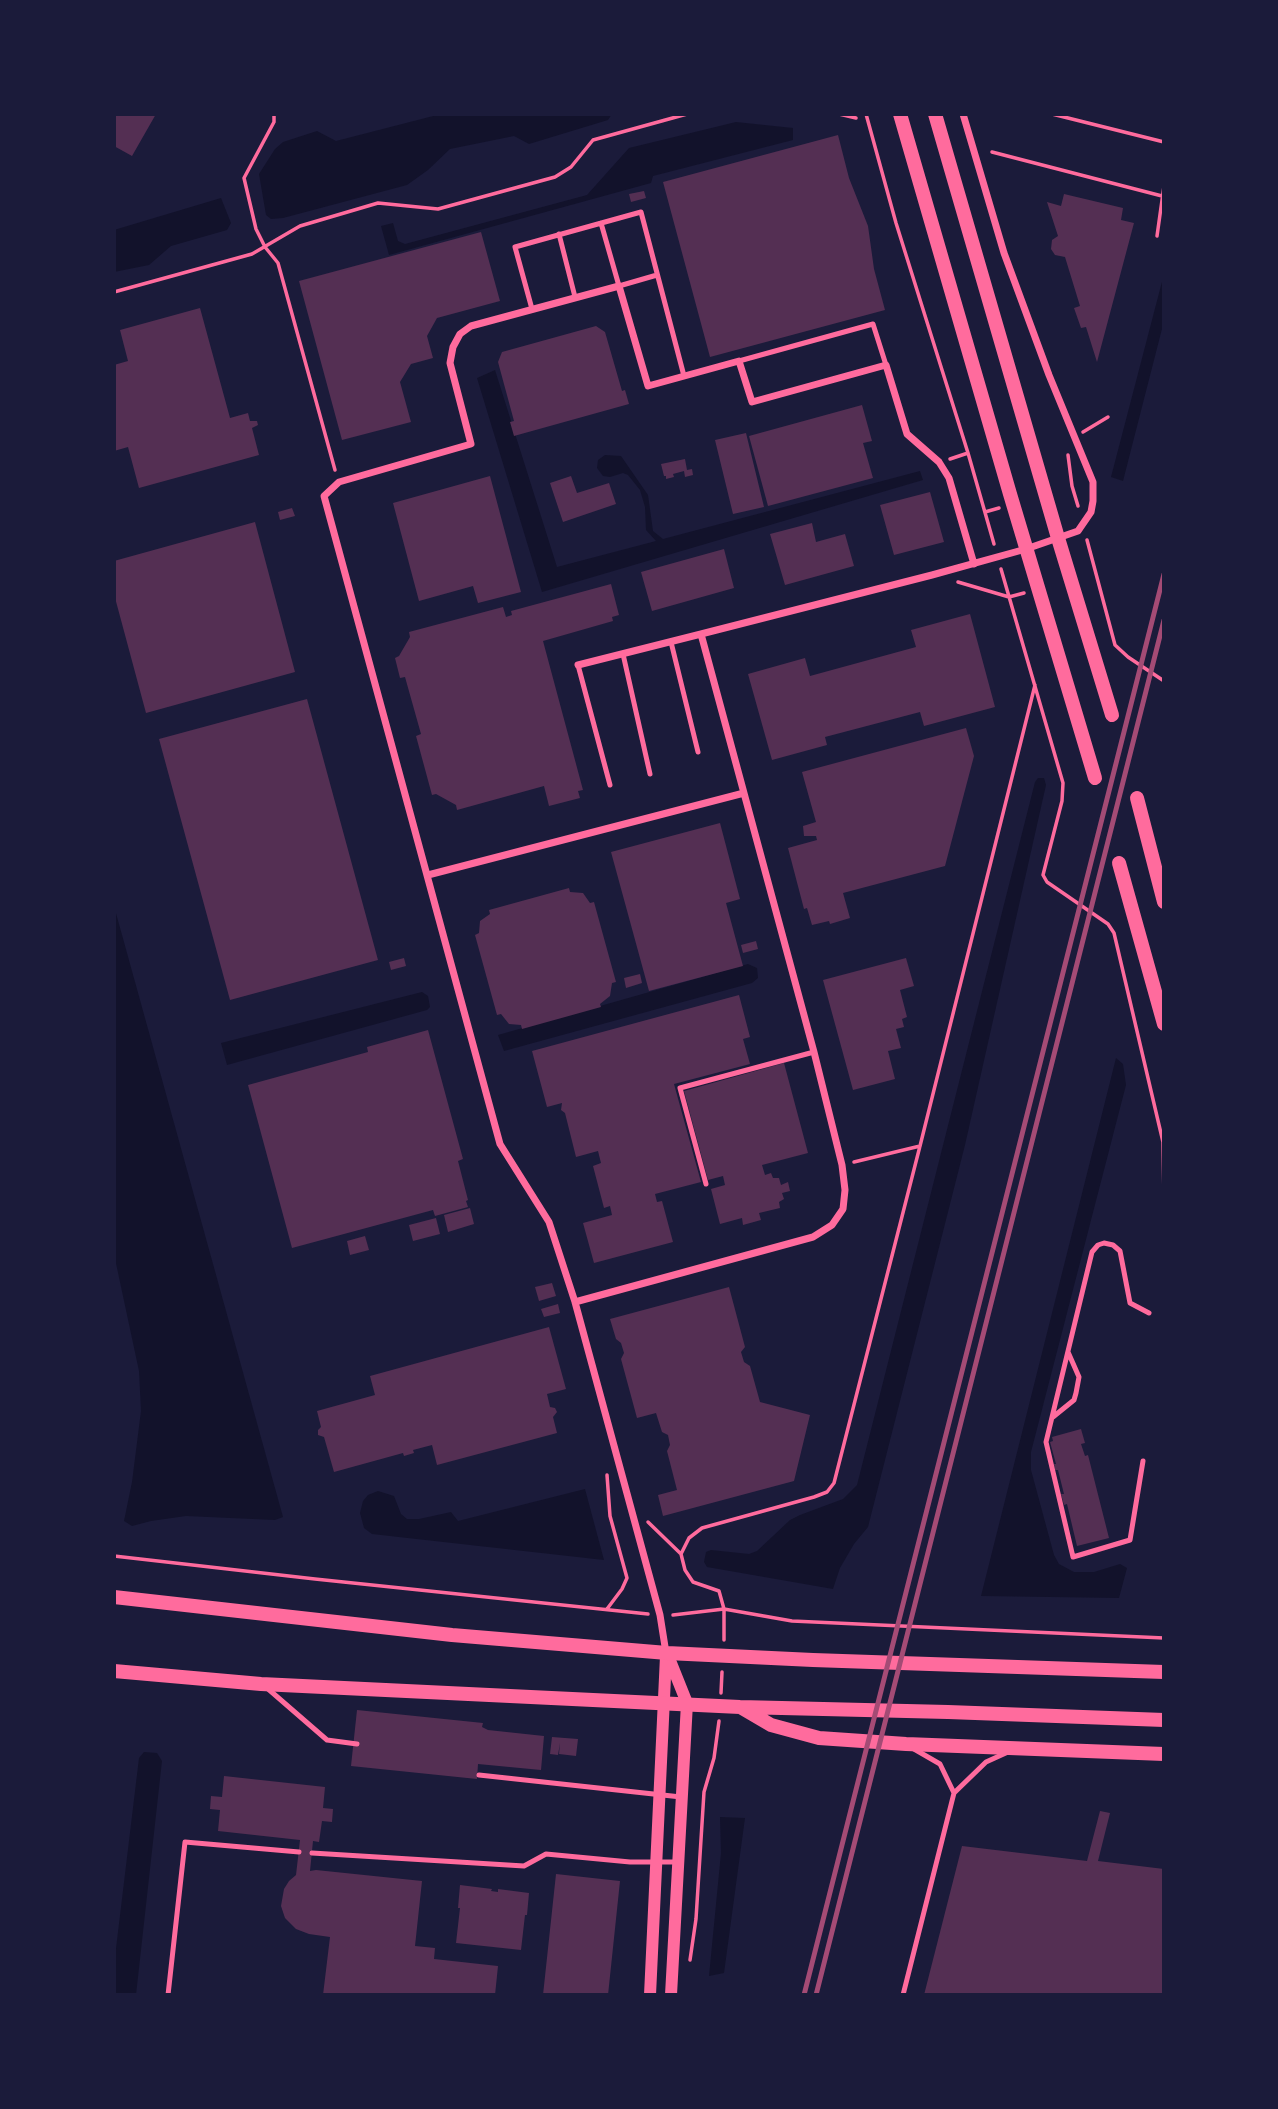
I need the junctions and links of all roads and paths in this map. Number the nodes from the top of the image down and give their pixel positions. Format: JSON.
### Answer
{"nodes":[{"id":1,"x":274,"y":114,"type":"edge"},
{"id":2,"x":687,"y":114,"type":"edge"},
{"id":3,"x":839,"y":114,"type":"edge"},
{"id":4,"x":866,"y":114,"type":"edge"},
{"id":5,"x":900,"y":114,"type":"edge"},
{"id":6,"x":935,"y":114,"type":"edge"},
{"id":7,"x":963,"y":114,"type":"edge"},
{"id":8,"x":1052,"y":114,"type":"edge"},
{"id":9,"x":856,"y":118,"type":"dead end"},
{"id":10,"x":1164,"y":142,"type":"edge"},
{"id":11,"x":992,"y":152,"type":"dead end"},
{"id":12,"x":1164,"y":186,"type":"edge"},
{"id":13,"x":1163,"y":198,"type":"edge"},
{"id":14,"x":601,"y":223,"type":"junction"},
{"id":15,"x":559,"y":234,"type":"junction"},
{"id":16,"x":1157,"y":236,"type":"dead end"},
{"id":17,"x":265,"y":247,"type":"junction"},
{"id":18,"x":657,"y":275,"type":"junction"},
{"id":19,"x":619,"y":286,"type":"junction"},
{"id":20,"x":114,"y":292,"type":"edge"},
{"id":21,"x":575,"y":297,"type":"junction"},
{"id":22,"x":532,"y":309,"type":"junction"},
{"id":23,"x":739,"y":361,"type":"junction"},
{"id":24,"x":886,"y":365,"type":"junction"},
{"id":25,"x":684,"y":376,"type":"junction"},
{"id":26,"x":1108,"y":417,"type":"dead end"},
{"id":27,"x":1076,"y":436,"type":"junction"},
{"id":28,"x":338,"y":482,"type":"junction"},
{"id":29,"x":1072,"y":486,"type":"dead end"},
{"id":30,"x":1083,"y":526,"type":"junction"},
{"id":31,"x":1058,"y":538,"type":"junction"},
{"id":32,"x":1026,"y":549,"type":"junction"},
{"id":33,"x":998,"y":557,"type":"junction"},
{"id":34,"x":974,"y":564,"type":"junction"},
{"id":35,"x":1097,"y":572,"type":"junction"},
{"id":36,"x":932,"y":575,"type":"junction"},
{"id":37,"x":1071,"y":579,"type":"junction"},
{"id":38,"x":1039,"y":589,"type":"junction"},
{"id":39,"x":1009,"y":597,"type":"junction"},
{"id":40,"x":701,"y":634,"type":"junction"},
{"id":41,"x":671,"y":642,"type":"junction"},
{"id":42,"x":623,"y":654,"type":"junction"},
{"id":43,"x":579,"y":665,"type":"joint"},
{"id":44,"x":1164,"y":681,"type":"edge"},
{"id":45,"x":1035,"y":685,"type":"junction"},
{"id":46,"x":1112,"y":715,"type":"dead end"},
{"id":47,"x":698,"y":752,"type":"dead end"},
{"id":48,"x":650,"y":774,"type":"dead end"},
{"id":49,"x":1095,"y":778,"type":"dead end"},
{"id":50,"x":610,"y":785,"type":"dead end"},
{"id":51,"x":744,"y":793,"type":"junction"},
{"id":52,"x":1137,"y":799,"type":"dead end"},
{"id":53,"x":1119,"y":863,"type":"dead end"},
{"id":54,"x":428,"y":875,"type":"junction"},
{"id":55,"x":1164,"y":901,"type":"edge"},
{"id":56,"x":1164,"y":1024,"type":"edge"},
{"id":57,"x":814,"y":1052,"type":"junction"},
{"id":58,"x":920,"y":1146,"type":"junction"},
{"id":59,"x":842,"y":1165,"type":"junction"},
{"id":60,"x":706,"y":1184,"type":"dead end"},
{"id":61,"x":1164,"y":1199,"type":"edge"},
{"id":62,"x":575,"y":1302,"type":"junction"},
{"id":63,"x":1149,"y":1313,"type":"dead end"},
{"id":64,"x":1068,"y":1352,"type":"junction"},
{"id":65,"x":1051,"y":1419,"type":"junction"},
{"id":66,"x":616,"y":1450,"type":"junction"},
{"id":67,"x":1143,"y":1461,"type":"dead end"},
{"id":68,"x":631,"y":1506,"type":"junction"},
{"id":69,"x":681,"y":1554,"type":"junction"},
{"id":70,"x":114,"y":1556,"type":"edge"},
{"id":71,"x":114,"y":1597,"type":"edge"},
{"id":72,"x":607,"y":1609,"type":"junction"},
{"id":73,"x":723,"y":1609,"type":"junction"},
{"id":74,"x":660,"y":1615,"type":"junction"},
{"id":75,"x":1164,"y":1638,"type":"edge"},
{"id":76,"x":667,"y":1653,"type":"junction"},
{"id":77,"x":114,"y":1671,"type":"edge"},
{"id":78,"x":1164,"y":1672,"type":"edge"},
{"id":79,"x":261,"y":1684,"type":"junction"},
{"id":80,"x":664,"y":1703,"type":"junction"},
{"id":81,"x":687,"y":1703,"type":"junction"},
{"id":82,"x":720,"y":1705,"type":"junction"},
{"id":83,"x":740,"y":1707,"type":"junction"},
{"id":84,"x":1164,"y":1720,"type":"edge"},
{"id":85,"x":357,"y":1744,"type":"dead end"},
{"id":86,"x":906,"y":1744,"type":"junction"},
{"id":87,"x":1020,"y":1747,"type":"junction"},
{"id":88,"x":1164,"y":1754,"type":"edge"},
{"id":89,"x":479,"y":1775,"type":"dead end"},
{"id":90,"x":954,"y":1793,"type":"junction"},
{"id":91,"x":660,"y":1795,"type":"junction"},
{"id":92,"x":682,"y":1797,"type":"junction"},
{"id":93,"x":299,"y":1852,"type":"dead end"},
{"id":94,"x":312,"y":1853,"type":"dead end"},
{"id":95,"x":656,"y":1861,"type":"junction"},
{"id":96,"x":678,"y":1862,"type":"junction"},
{"id":97,"x":690,"y":1962,"type":"dead end"},
{"id":98,"x":168,"y":1995,"type":"edge"},
{"id":99,"x":650,"y":1995,"type":"edge"},
{"id":100,"x":671,"y":1995,"type":"edge"},
{"id":101,"x":903,"y":1995,"type":"edge"}],
"edges":[{"from":1,"to":17,"type":"path"},
{"from":2,"to":17,"type":"path"},
{"from":3,"to":9,"type":"path"},
{"from":4,"to":33,"type":"path"},
{"from":5,"to":32,"type":"main road"},
{"from":6,"to":31,"type":"main road"},
{"from":7,"to":27,"type":"street"},
{"from":8,"to":10,"type":"path"},
{"from":11,"to":13,"type":"path"},
{"from":12,"to":13,"type":"path"},
{"from":13,"to":16,"type":"path"},
{"from":14,"to":15,"type":"lane"},
{"from":14,"to":18,"type":"lane"},
{"from":14,"to":19,"type":"lane"},
{"from":15,"to":21,"type":"lane"},
{"from":15,"to":22,"type":"lane"},
{"from":17,"to":20,"type":"path"},
{"from":17,"to":28,"type":"path"},
{"from":18,"to":19,"type":"lane"},
{"from":18,"to":25,"type":"lane"},
{"from":19,"to":21,"type":"street"},
{"from":19,"to":25,"type":"street"},
{"from":21,"to":22,"type":"street"},
{"from":22,"to":28,"type":"street"},
{"from":23,"to":24,"type":"street"},
{"from":23,"to":24,"type":"lane"},
{"from":23,"to":25,"type":"street"},
{"from":24,"to":34,"type":"street"},
{"from":26,"to":27,"type":"path"},
{"from":27,"to":30,"type":"street"},
{"from":28,"to":54,"type":"street"},
{"from":29,"to":30,"type":"path"},
{"from":30,"to":31,"type":"street"},
{"from":30,"to":35,"type":"path"},
{"from":31,"to":32,"type":"street"},
{"from":31,"to":37,"type":"main road"},
{"from":32,"to":33,"type":"street"},
{"from":32,"to":38,"type":"main road"},
{"from":33,"to":34,"type":"street"},
{"from":33,"to":39,"type":"path"},
{"from":34,"to":36,"type":"street"},
{"from":35,"to":37,"type":"path"},
{"from":35,"to":44,"type":"path"},
{"from":36,"to":39,"type":"path"},
{"from":36,"to":40,"type":"street"},
{"from":37,"to":46,"type":"main road"},
{"from":38,"to":39,"type":"path"},
{"from":38,"to":49,"type":"main road"},
{"from":39,"to":45,"type":"path"},
{"from":40,"to":41,"type":"street"},
{"from":40,"to":51,"type":"street"},
{"from":41,"to":42,"type":"street"},
{"from":41,"to":47,"type":"lane"},
{"from":42,"to":43,"type":"street"},
{"from":42,"to":48,"type":"lane"},
{"from":43,"to":50,"type":"lane"},
{"from":45,"to":58,"type":"path"},
{"from":45,"to":61,"type":"path"},
{"from":51,"to":54,"type":"street"},
{"from":51,"to":57,"type":"street"},
{"from":52,"to":55,"type":"main road"},
{"from":53,"to":56,"type":"main road"},
{"from":54,"to":62,"type":"street"},
{"from":57,"to":59,"type":"street"},
{"from":57,"to":60,"type":"lane"},
{"from":58,"to":59,"type":"path"},
{"from":58,"to":69,"type":"path"},
{"from":59,"to":62,"type":"street"},
{"from":62,"to":66,"type":"street"},
{"from":63,"to":64,"type":"lane"},
{"from":64,"to":65,"type":"lane"},
{"from":64,"to":65,"type":"lane"},
{"from":65,"to":67,"type":"lane"},
{"from":66,"to":68,"type":"street"},
{"from":66,"to":72,"type":"path"},
{"from":68,"to":69,"type":"path"},
{"from":68,"to":74,"type":"street"},
{"from":69,"to":73,"type":"path"},
{"from":70,"to":72,"type":"path"},
{"from":71,"to":76,"type":"main road"},
{"from":72,"to":74,"type":"path"},
{"from":73,"to":74,"type":"path"},
{"from":73,"to":75,"type":"path"},
{"from":74,"to":76,"type":"street"},
{"from":76,"to":78,"type":"main road"},
{"from":76,"to":80,"type":"street"},
{"from":76,"to":81,"type":"street"},
{"from":77,"to":79,"type":"main road"},
{"from":79,"to":80,"type":"main road"},
{"from":79,"to":85,"type":"lane"},
{"from":80,"to":81,"type":"main road"},
{"from":80,"to":91,"type":"street"},
{"from":81,"to":82,"type":"main road"},
{"from":81,"to":92,"type":"street"},
{"from":82,"to":83,"type":"main road"},
{"from":82,"to":97,"type":"path"},
{"from":83,"to":84,"type":"main road"},
{"from":83,"to":86,"type":"main road"},
{"from":86,"to":87,"type":"main road"},
{"from":86,"to":90,"type":"lane"},
{"from":87,"to":88,"type":"main road"},
{"from":87,"to":90,"type":"lane"},
{"from":89,"to":91,"type":"lane"},
{"from":90,"to":101,"type":"lane"},
{"from":91,"to":92,"type":"lane"},
{"from":91,"to":95,"type":"street"},
{"from":92,"to":96,"type":"street"},
{"from":93,"to":98,"type":"lane"},
{"from":94,"to":95,"type":"lane"},
{"from":95,"to":96,"type":"lane"},
{"from":95,"to":99,"type":"street"},
{"from":96,"to":100,"type":"street"}]}
